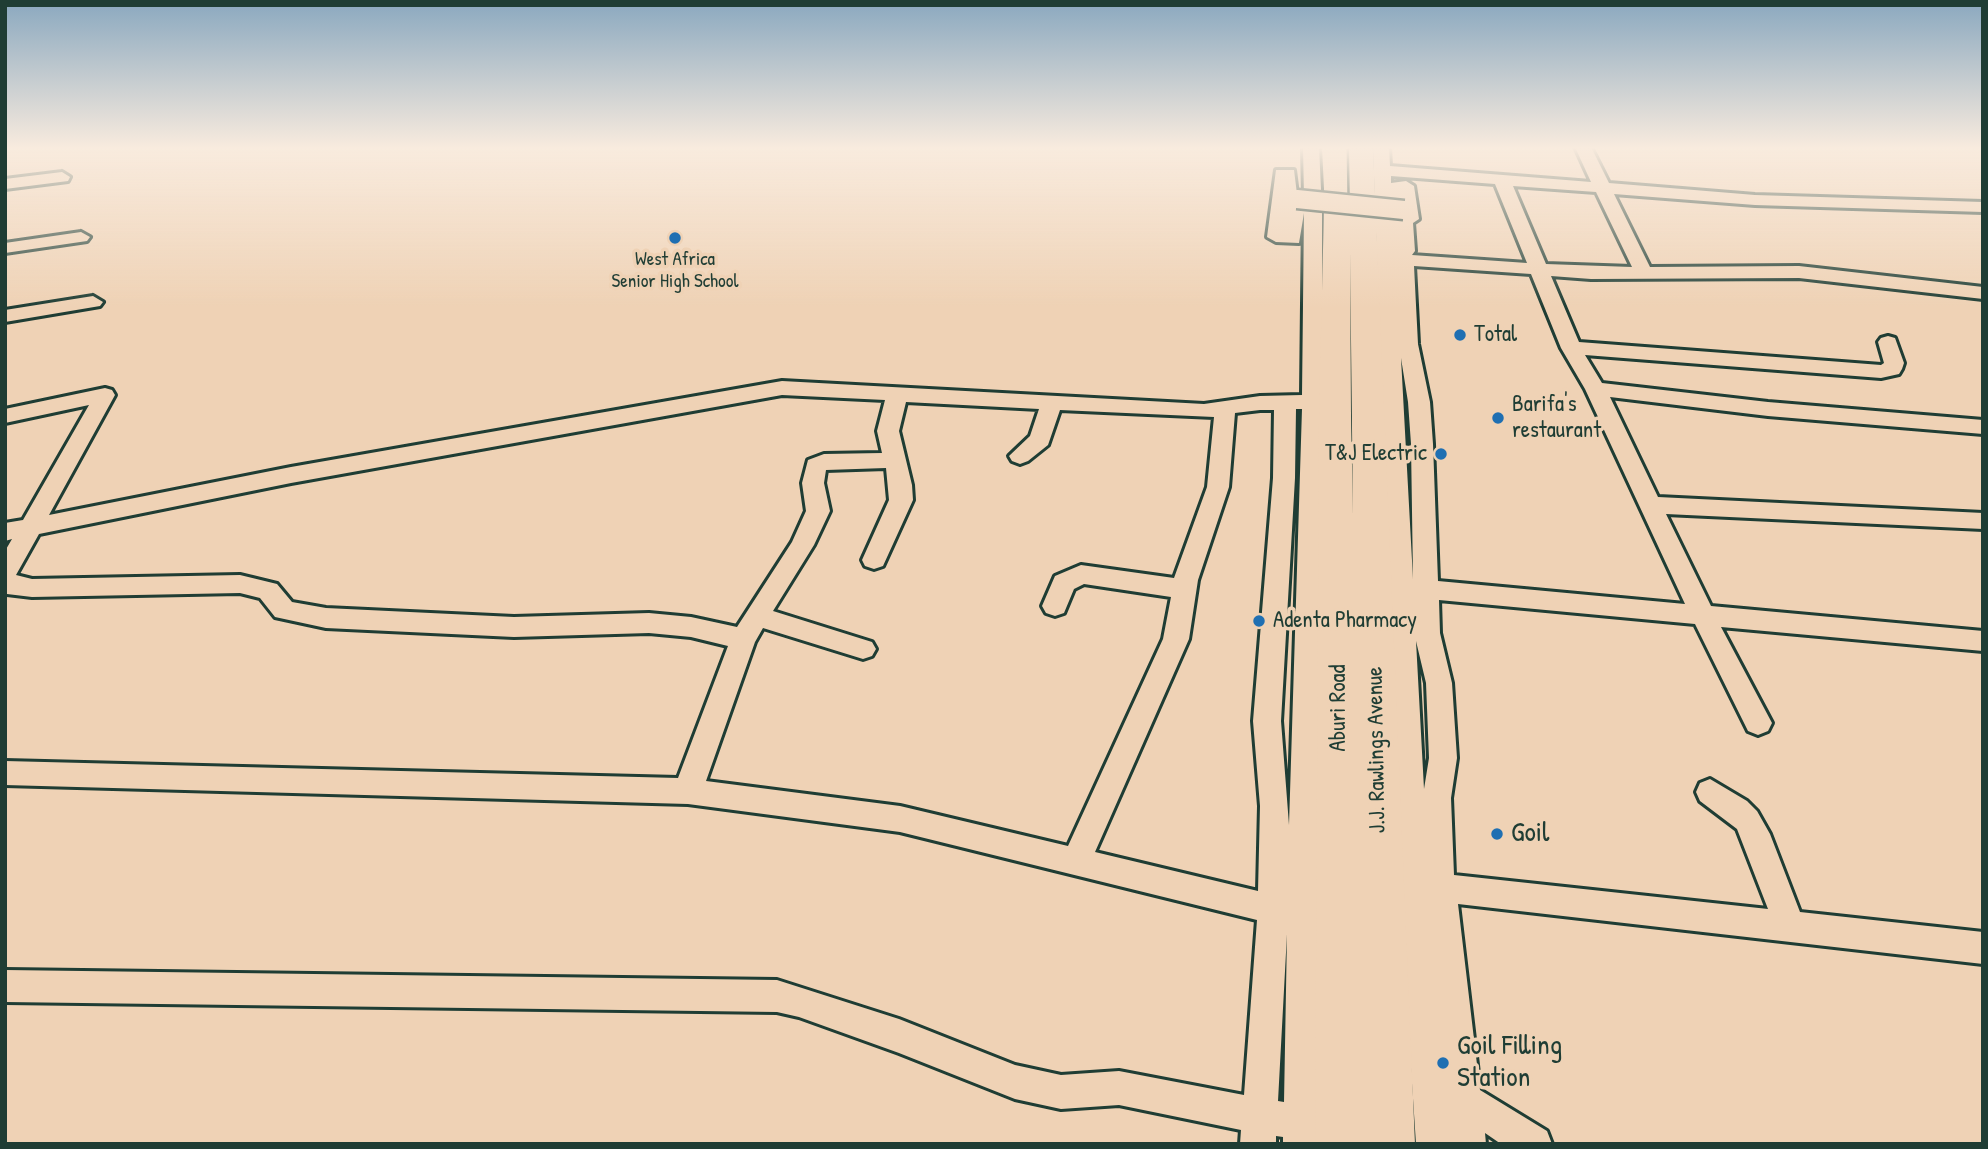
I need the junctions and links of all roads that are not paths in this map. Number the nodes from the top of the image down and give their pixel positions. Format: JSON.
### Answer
{"nodes":[{"id":1,"x":1302,"y":201,"type":"edge"},
{"id":2,"x":1306,"y":201,"type":"edge"},
{"id":3,"x":1331,"y":201,"type":"edge"},
{"id":4,"x":1378,"y":201,"type":"edge"},
{"id":5,"x":1389,"y":201,"type":"edge"},
{"id":6,"x":1510,"y":201,"type":"edge"},
{"id":7,"x":1609,"y":201,"type":"edge"},
{"id":8,"x":1775,"y":201,"type":"edge"},
{"id":9,"x":1305,"y":206,"type":"junction"},
{"id":10,"x":1983,"y":207,"type":"edge"},
{"id":11,"x":1393,"y":214,"type":"junction"},
{"id":12,"x":81,"y":237,"type":"dead end"},
{"id":13,"x":5,"y":248,"type":"edge"},
{"id":14,"x":1292,"y":260,"type":"dead end"},
{"id":15,"x":1538,"y":269,"type":"junction"},
{"id":16,"x":1644,"y":274,"type":"junction"},
{"id":17,"x":1385,"y":275,"type":"junction"},
{"id":18,"x":1983,"y":293,"type":"edge"},
{"id":19,"x":93,"y":302,"type":"dead end"},
{"id":20,"x":5,"y":316,"type":"edge"},
{"id":21,"x":1888,"y":342,"type":"dead end"},
{"id":22,"x":1571,"y":348,"type":"junction"},
{"id":23,"x":1595,"y":389,"type":"junction"},
{"id":24,"x":1311,"y":393,"type":"junction"},
{"id":25,"x":897,"y":395,"type":"junction"},
{"id":26,"x":1051,"y":404,"type":"junction"},
{"id":27,"x":1225,"y":410,"type":"junction"},
{"id":28,"x":5,"y":416,"type":"edge"},
{"id":29,"x":1983,"y":427,"type":"edge"},
{"id":30,"x":1020,"y":456,"type":"dead end"},
{"id":31,"x":894,"y":460,"type":"junction"},
{"id":32,"x":1650,"y":505,"type":"junction"},
{"id":33,"x":1983,"y":521,"type":"edge"},
{"id":34,"x":30,"y":528,"type":"junction"},
{"id":35,"x":5,"y":533,"type":"edge"},
{"id":36,"x":1385,"y":540,"type":"junction"},
{"id":37,"x":874,"y":560,"type":"dead end"},
{"id":38,"x":5,"y":573,"type":"edge"},
{"id":39,"x":5,"y":580,"type":"edge"},
{"id":40,"x":1184,"y":589,"type":"junction"},
{"id":41,"x":1413,"y":589,"type":"junction"},
{"id":42,"x":1055,"y":606,"type":"dead end"},
{"id":43,"x":1702,"y":614,"type":"junction"},
{"id":44,"x":750,"y":627,"type":"junction"},
{"id":45,"x":1983,"y":641,"type":"edge"},
{"id":46,"x":863,"y":649,"type":"dead end"},
{"id":47,"x":1758,"y":723,"type":"dead end"},
{"id":48,"x":5,"y":773,"type":"edge"},
{"id":49,"x":688,"y":791,"type":"junction"},
{"id":50,"x":1710,"y":792,"type":"dead end"},
{"id":51,"x":1076,"y":862,"type":"junction"},
{"id":52,"x":1427,"y":886,"type":"junction"},
{"id":53,"x":1289,"y":914,"type":"junction"},
{"id":54,"x":1790,"y":926,"type":"junction"},
{"id":55,"x":1983,"y":947,"type":"edge"},
{"id":56,"x":5,"y":986,"type":"edge"},
{"id":57,"x":1427,"y":1079,"type":"junction"},
{"id":58,"x":1461,"y":1099,"type":"junction"},
{"id":59,"x":1259,"y":1130,"type":"edge"},
{"id":60,"x":1301,"y":1133,"type":"edge"},
{"id":61,"x":1342,"y":1144,"type":"edge"},
{"id":62,"x":1388,"y":1144,"type":"edge"},
{"id":63,"x":1434,"y":1144,"type":"edge"},
{"id":64,"x":1468,"y":1144,"type":"edge"},
{"id":65,"x":1534,"y":1144,"type":"edge"}],
"edges":[{"from":1,"to":9,"type":"street"},
{"from":2,"to":9,"type":"street"},
{"from":3,"to":24,"type":"highway","name":"Aburi Road"},
{"from":4,"to":17,"type":"highway","name":"J.J. Rawlings Avenue"},
{"from":5,"to":11,"type":"street"},
{"from":6,"to":15,"type":"street"},
{"from":7,"to":16,"type":"street"},
{"from":8,"to":10,"type":"street"},
{"from":9,"to":11,"type":"street","bridge":true},
{"from":9,"to":14,"type":"street"},
{"from":9,"to":24,"type":"street"},
{"from":11,"to":17,"type":"street"},
{"from":12,"to":13,"type":"street"},
{"from":15,"to":16,"type":"street"},
{"from":15,"to":17,"type":"street"},
{"from":15,"to":22,"type":"street"},
{"from":16,"to":18,"type":"street"},
{"from":17,"to":36,"type":"highway","name":"J.J. Rawlings Avenue"},
{"from":17,"to":41,"type":"street"},
{"from":19,"to":20,"type":"street"},
{"from":21,"to":22,"type":"street"},
{"from":22,"to":23,"type":"street"},
{"from":23,"to":29,"type":"street"},
{"from":23,"to":32,"type":"street"},
{"from":24,"to":27,"type":"street"},
{"from":24,"to":53,"type":"street"},
{"from":24,"to":53,"type":"street"},
{"from":24,"to":61,"type":"highway","name":"Aburi Road"},
{"from":25,"to":26,"type":"street"},
{"from":25,"to":31,"type":"street"},
{"from":25,"to":34,"type":"street"},
{"from":26,"to":27,"type":"street"},
{"from":26,"to":30,"type":"street"},
{"from":27,"to":40,"type":"street"},
{"from":28,"to":34,"type":"street"},
{"from":31,"to":37,"type":"street"},
{"from":31,"to":44,"type":"street"},
{"from":32,"to":33,"type":"street"},
{"from":32,"to":43,"type":"street"},
{"from":34,"to":35,"type":"street"},
{"from":34,"to":38,"type":"street"},
{"from":36,"to":41,"type":"street"},
{"from":36,"to":62,"type":"highway","name":"J.J. Rawlings Avenue"},
{"from":39,"to":44,"type":"street"},
{"from":40,"to":42,"type":"street"},
{"from":40,"to":51,"type":"street"},
{"from":41,"to":43,"type":"street"},
{"from":41,"to":52,"type":"street"},
{"from":43,"to":45,"type":"street"},
{"from":43,"to":47,"type":"street"},
{"from":44,"to":46,"type":"street"},
{"from":44,"to":49,"type":"street"},
{"from":48,"to":49,"type":"street"},
{"from":49,"to":51,"type":"street"},
{"from":50,"to":54,"type":"street"},
{"from":51,"to":53,"type":"street"},
{"from":52,"to":54,"type":"street"},
{"from":52,"to":57,"type":"street"},
{"from":52,"to":58,"type":"street"},
{"from":53,"to":59,"type":"street"},
{"from":53,"to":60,"type":"street"},
{"from":54,"to":55,"type":"street"},
{"from":56,"to":59,"type":"street"},
{"from":57,"to":58,"type":"street"},
{"from":57,"to":63,"type":"street"},
{"from":58,"to":64,"type":"street"},
{"from":58,"to":65,"type":"street"},
{"from":59,"to":60,"type":"street"}]}
